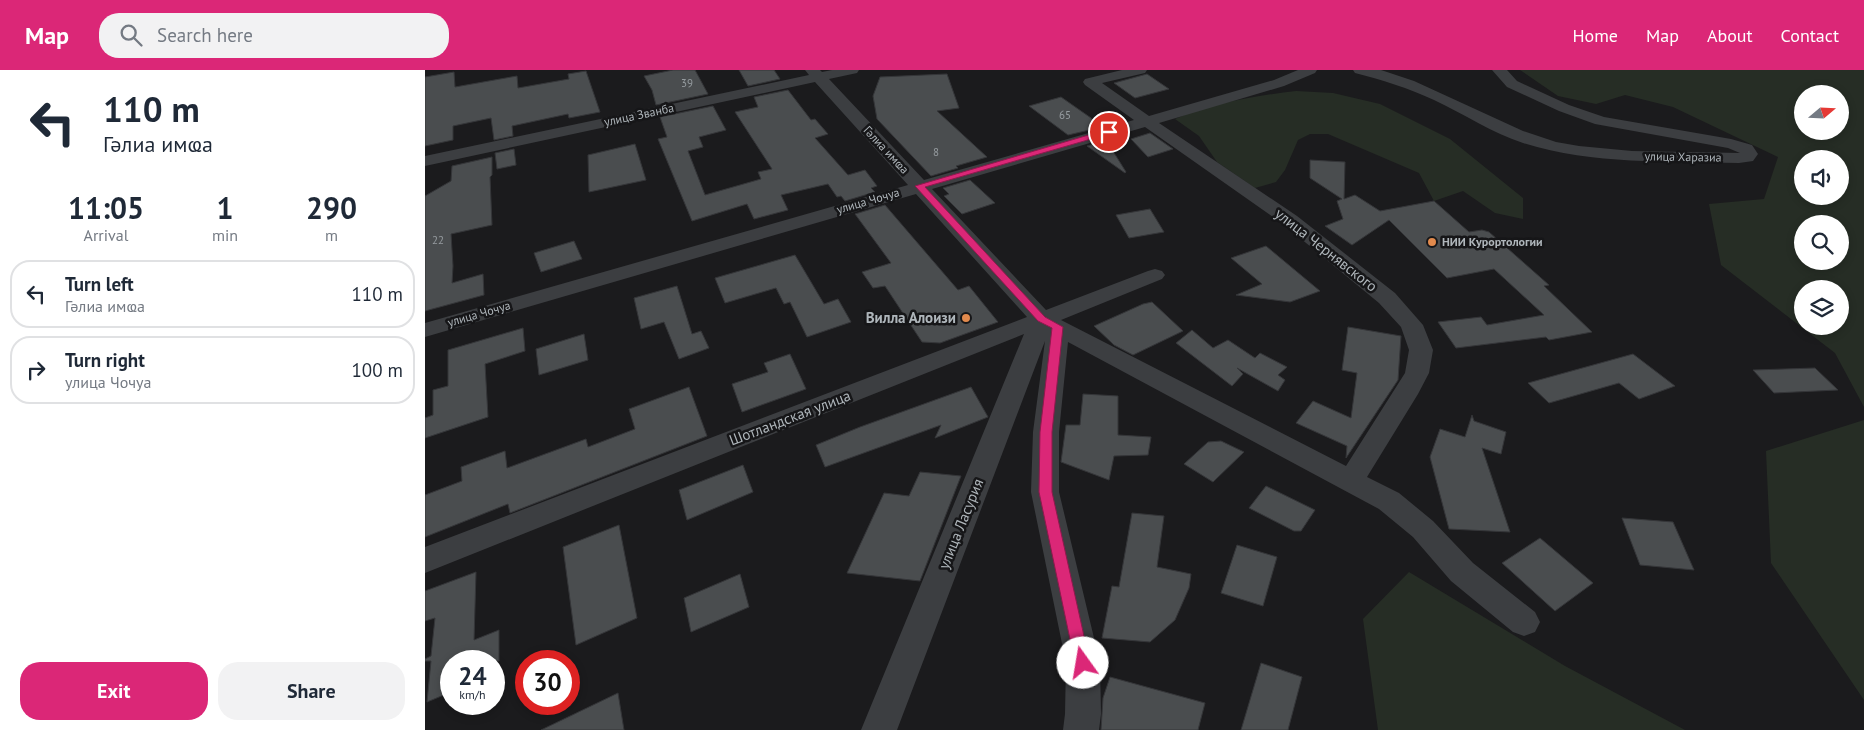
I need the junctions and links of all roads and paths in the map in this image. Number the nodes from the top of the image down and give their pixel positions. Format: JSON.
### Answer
{"nodes":[{"id":1,"x":852,"y":70,"type":"edge"},
{"id":2,"x":1140,"y":70,"type":"edge"},
{"id":3,"x":1310,"y":70,"type":"edge"},
{"id":4,"x":1360,"y":70,"type":"edge"},
{"id":5,"x":1499,"y":70,"type":"edge"},
{"id":6,"x":1293,"y":73,"type":"edge"},
{"id":7,"x":815,"y":74,"type":"edge"},
{"id":8,"x":1147,"y":121,"type":"junction"},
{"id":9,"x":425,"y":161,"type":"edge"},
{"id":10,"x":919,"y":186,"type":"junction"},
{"id":11,"x":1155,"y":275,"type":"dead end"},
{"id":12,"x":1050,"y":323,"type":"junction"},
{"id":13,"x":425,"y":330,"type":"edge"},
{"id":14,"x":1351,"y":480,"type":"junction"},
{"id":15,"x":425,"y":560,"type":"edge"},
{"id":16,"x":1524,"y":622,"type":"dead end"},
{"id":17,"x":879,"y":730,"type":"edge"},
{"id":18,"x":1081,"y":730,"type":"edge"}],
"edges":[{"from":1,"to":7,"type":"street","name":"улица Званба"},
{"from":2,"to":8,"type":"street","name":"улица Чернявского"},
{"from":3,"to":6,"type":"street","name":"улица Чочуа"},
{"from":4,"to":5,"type":"street","name":"улица Харазиа"},
{"from":6,"to":8,"type":"street","name":"улица Чочуа"},
{"from":7,"to":9,"type":"street","name":"улица Званба"},
{"from":7,"to":10,"type":"street","name":"Гәлиа имҩа"},
{"from":8,"to":10,"type":"street","name":"улица Чочуа"},
{"from":8,"to":14,"type":"street","name":"улица Чернявского"},
{"from":10,"to":12,"type":"street","name":"Гәлиа имҩа"},
{"from":10,"to":13,"type":"street","name":"улица Чочуа"},
{"from":11,"to":12,"type":"street","name":"Шотландская улица"},
{"from":12,"to":14,"type":"street","name":"Гәлиа имҩа"},
{"from":12,"to":15,"type":"street","name":"Шотландская улица"},
{"from":12,"to":17,"type":"street","name":"улица Ласурия"},
{"from":12,"to":18,"type":"street"},
{"from":14,"to":16,"type":"street","name":"Гәлиа имҩа"}]}
